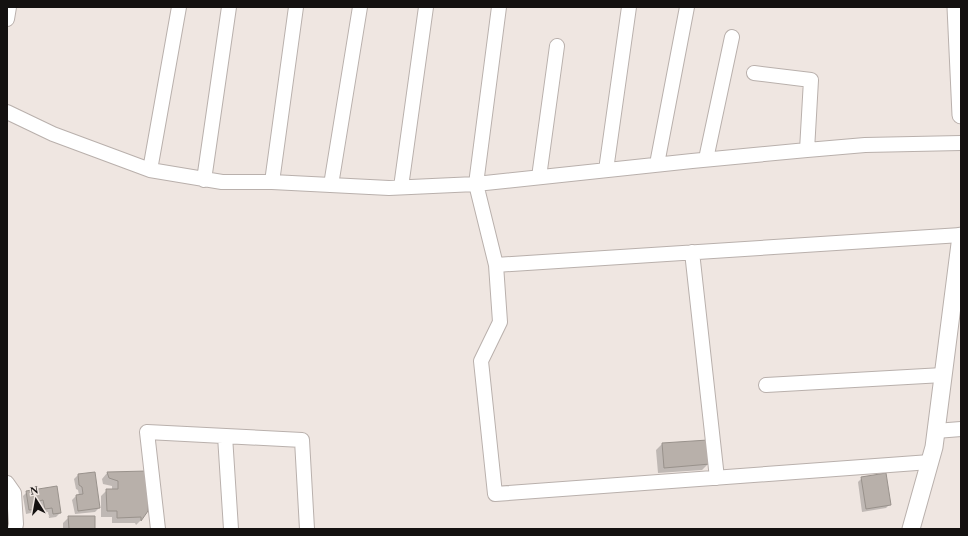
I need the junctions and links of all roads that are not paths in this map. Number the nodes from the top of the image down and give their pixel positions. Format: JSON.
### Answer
{"nodes":[{"id":1,"x":9,"y":7,"type":"edge"},
{"id":2,"x":179,"y":7,"type":"edge"},
{"id":3,"x":229,"y":7,"type":"edge"},
{"id":4,"x":296,"y":7,"type":"edge"},
{"id":5,"x":360,"y":7,"type":"edge"},
{"id":6,"x":426,"y":7,"type":"edge"},
{"id":7,"x":500,"y":7,"type":"edge"},
{"id":8,"x":629,"y":7,"type":"edge"},
{"id":9,"x":687,"y":7,"type":"edge"},
{"id":10,"x":956,"y":7,"type":"edge"},
{"id":11,"x":7,"y":19,"type":"edge"},
{"id":12,"x":732,"y":37,"type":"dead end"},
{"id":13,"x":557,"y":46,"type":"dead end"},
{"id":14,"x":754,"y":73,"type":"dead end"},
{"id":15,"x":7,"y":112,"type":"edge"},
{"id":16,"x":961,"y":115,"type":"edge"},
{"id":17,"x":961,"y":143,"type":"edge"},
{"id":18,"x":807,"y":150,"type":"junction"},
{"id":19,"x":706,"y":160,"type":"junction"},
{"id":20,"x":657,"y":164,"type":"junction"},
{"id":21,"x":150,"y":170,"type":"junction"},
{"id":22,"x":606,"y":170,"type":"junction"},
{"id":23,"x":539,"y":177,"type":"junction"},
{"id":24,"x":204,"y":180,"type":"junction"},
{"id":25,"x":272,"y":182,"type":"junction"},
{"id":26,"x":476,"y":184,"type":"junction"},
{"id":27,"x":331,"y":185,"type":"junction"},
{"id":28,"x":401,"y":187,"type":"junction"},
{"id":29,"x":961,"y":235,"type":"edge"},
{"id":30,"x":692,"y":252,"type":"junction"},
{"id":31,"x":496,"y":265,"type":"junction"},
{"id":32,"x":943,"y":375,"type":"junction"},
{"id":33,"x":766,"y":385,"type":"dead end"},
{"id":34,"x":961,"y":429,"type":"edge"},
{"id":35,"x":936,"y":430,"type":"junction"},
{"id":36,"x":225,"y":436,"type":"junction"},
{"id":37,"x":930,"y":462,"type":"junction"},
{"id":38,"x":718,"y":478,"type":"junction"},
{"id":39,"x":7,"y":483,"type":"edge"},
{"id":40,"x":15,"y":529,"type":"edge"},
{"id":41,"x":158,"y":529,"type":"edge"},
{"id":42,"x":231,"y":529,"type":"edge"},
{"id":43,"x":307,"y":529,"type":"edge"},
{"id":44,"x":911,"y":529,"type":"edge"}],
"edges":[{"from":1,"to":11,"type":"street"},
{"from":2,"to":21,"type":"street"},
{"from":3,"to":24,"type":"street"},
{"from":4,"to":25,"type":"street"},
{"from":5,"to":27,"type":"street"},
{"from":6,"to":28,"type":"street"},
{"from":7,"to":26,"type":"street"},
{"from":8,"to":22,"type":"street"},
{"from":9,"to":20,"type":"street"},
{"from":10,"to":16,"type":"street"},
{"from":12,"to":19,"type":"street"},
{"from":13,"to":23,"type":"street"},
{"from":14,"to":18,"type":"street"},
{"from":15,"to":21,"type":"street"},
{"from":17,"to":18,"type":"street"},
{"from":18,"to":19,"type":"street"},
{"from":19,"to":20,"type":"street"},
{"from":20,"to":22,"type":"street"},
{"from":21,"to":24,"type":"street"},
{"from":22,"to":23,"type":"street"},
{"from":23,"to":26,"type":"street"},
{"from":24,"to":25,"type":"street"},
{"from":25,"to":27,"type":"street"},
{"from":26,"to":28,"type":"street"},
{"from":26,"to":31,"type":"street"},
{"from":27,"to":28,"type":"street"},
{"from":29,"to":30,"type":"street"},
{"from":29,"to":32,"type":"street"},
{"from":30,"to":31,"type":"street"},
{"from":30,"to":38,"type":"street"},
{"from":31,"to":38,"type":"street"},
{"from":32,"to":33,"type":"street"},
{"from":32,"to":35,"type":"street"},
{"from":34,"to":35,"type":"street"},
{"from":35,"to":37,"type":"street"},
{"from":36,"to":41,"type":"street"},
{"from":36,"to":42,"type":"street"},
{"from":36,"to":43,"type":"street"},
{"from":37,"to":38,"type":"street"},
{"from":37,"to":44,"type":"street"},
{"from":39,"to":40,"type":"street"}]}
